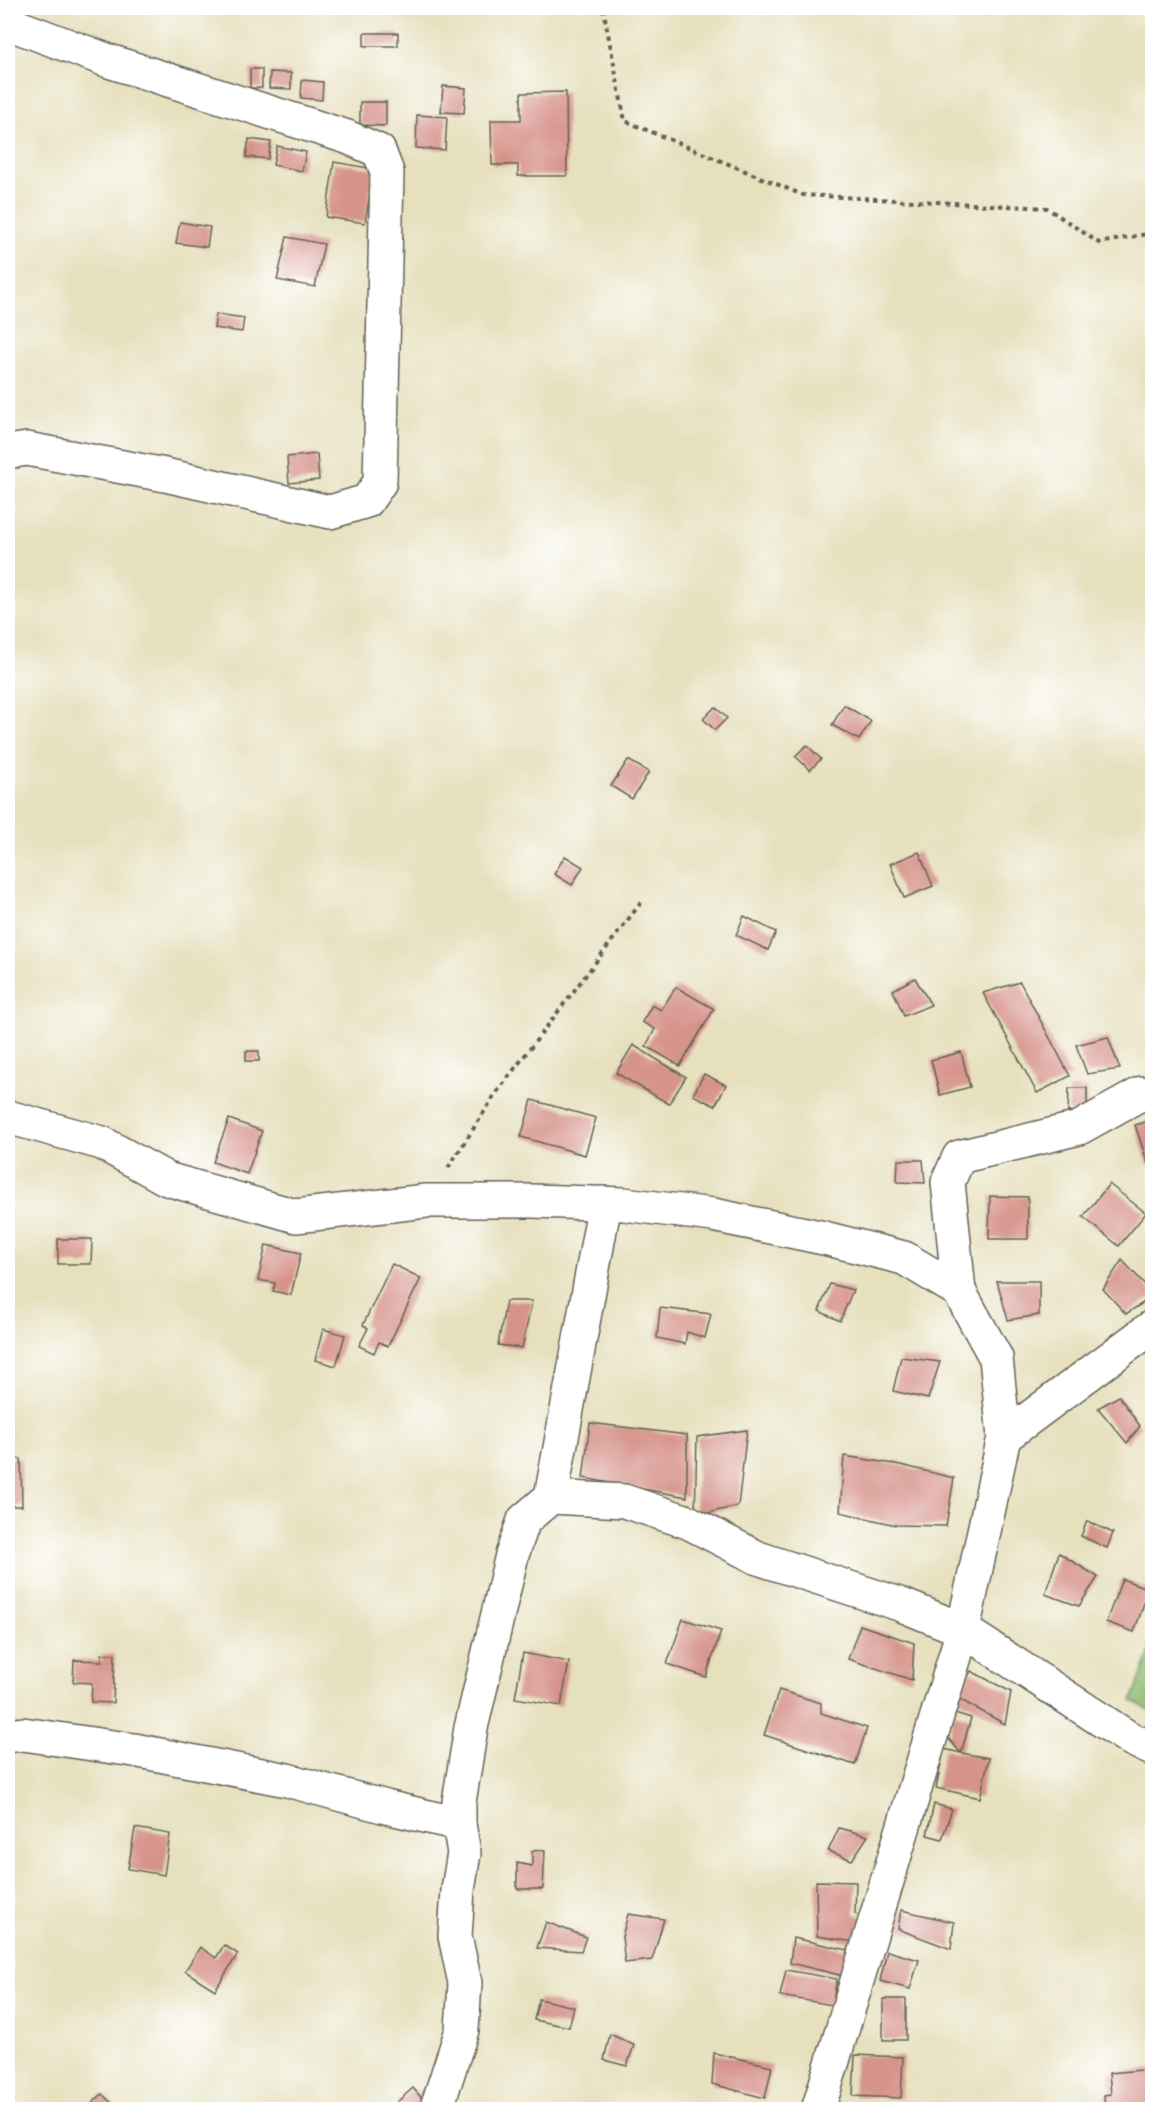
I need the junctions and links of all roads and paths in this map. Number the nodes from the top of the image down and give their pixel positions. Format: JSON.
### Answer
{"nodes":[{"id":1,"x":603,"y":8,"type":"edge"},
{"id":2,"x":8,"y":23,"type":"edge"},
{"id":3,"x":1152,"y":233,"type":"edge"},
{"id":4,"x":8,"y":452,"type":"edge"},
{"id":5,"x":643,"y":900,"type":"dead end"},
{"id":6,"x":1142,"y":1093,"type":"dead end"},
{"id":7,"x":8,"y":1118,"type":"edge"},
{"id":8,"x":426,"y":1201,"type":"junction"},
{"id":9,"x":605,"y":1203,"type":"junction"},
{"id":10,"x":959,"y":1291,"type":"junction"},
{"id":11,"x":1152,"y":1327,"type":"edge"},
{"id":12,"x":1004,"y":1437,"type":"junction"},
{"id":13,"x":551,"y":1497,"type":"junction"},
{"id":14,"x":963,"y":1630,"type":"junction"},
{"id":15,"x":8,"y":1736,"type":"edge"},
{"id":16,"x":1152,"y":1749,"type":"edge"},
{"id":17,"x":459,"y":1824,"type":"junction"},
{"id":18,"x":436,"y":2109,"type":"edge"},
{"id":19,"x":818,"y":2109,"type":"edge"}],
"edges":[{"from":1,"to":3,"type":"path"},
{"from":2,"to":4,"type":"street"},
{"from":5,"to":8,"type":"path"},
{"from":6,"to":10,"type":"street"},
{"from":7,"to":8,"type":"street"},
{"from":8,"to":9,"type":"street"},
{"from":9,"to":10,"type":"street"},
{"from":9,"to":13,"type":"street"},
{"from":10,"to":12,"type":"street"},
{"from":11,"to":12,"type":"street"},
{"from":12,"to":14,"type":"street"},
{"from":13,"to":14,"type":"street"},
{"from":13,"to":17,"type":"street"},
{"from":14,"to":16,"type":"street"},
{"from":14,"to":19,"type":"street"},
{"from":15,"to":17,"type":"street"},
{"from":17,"to":18,"type":"street"}]}
